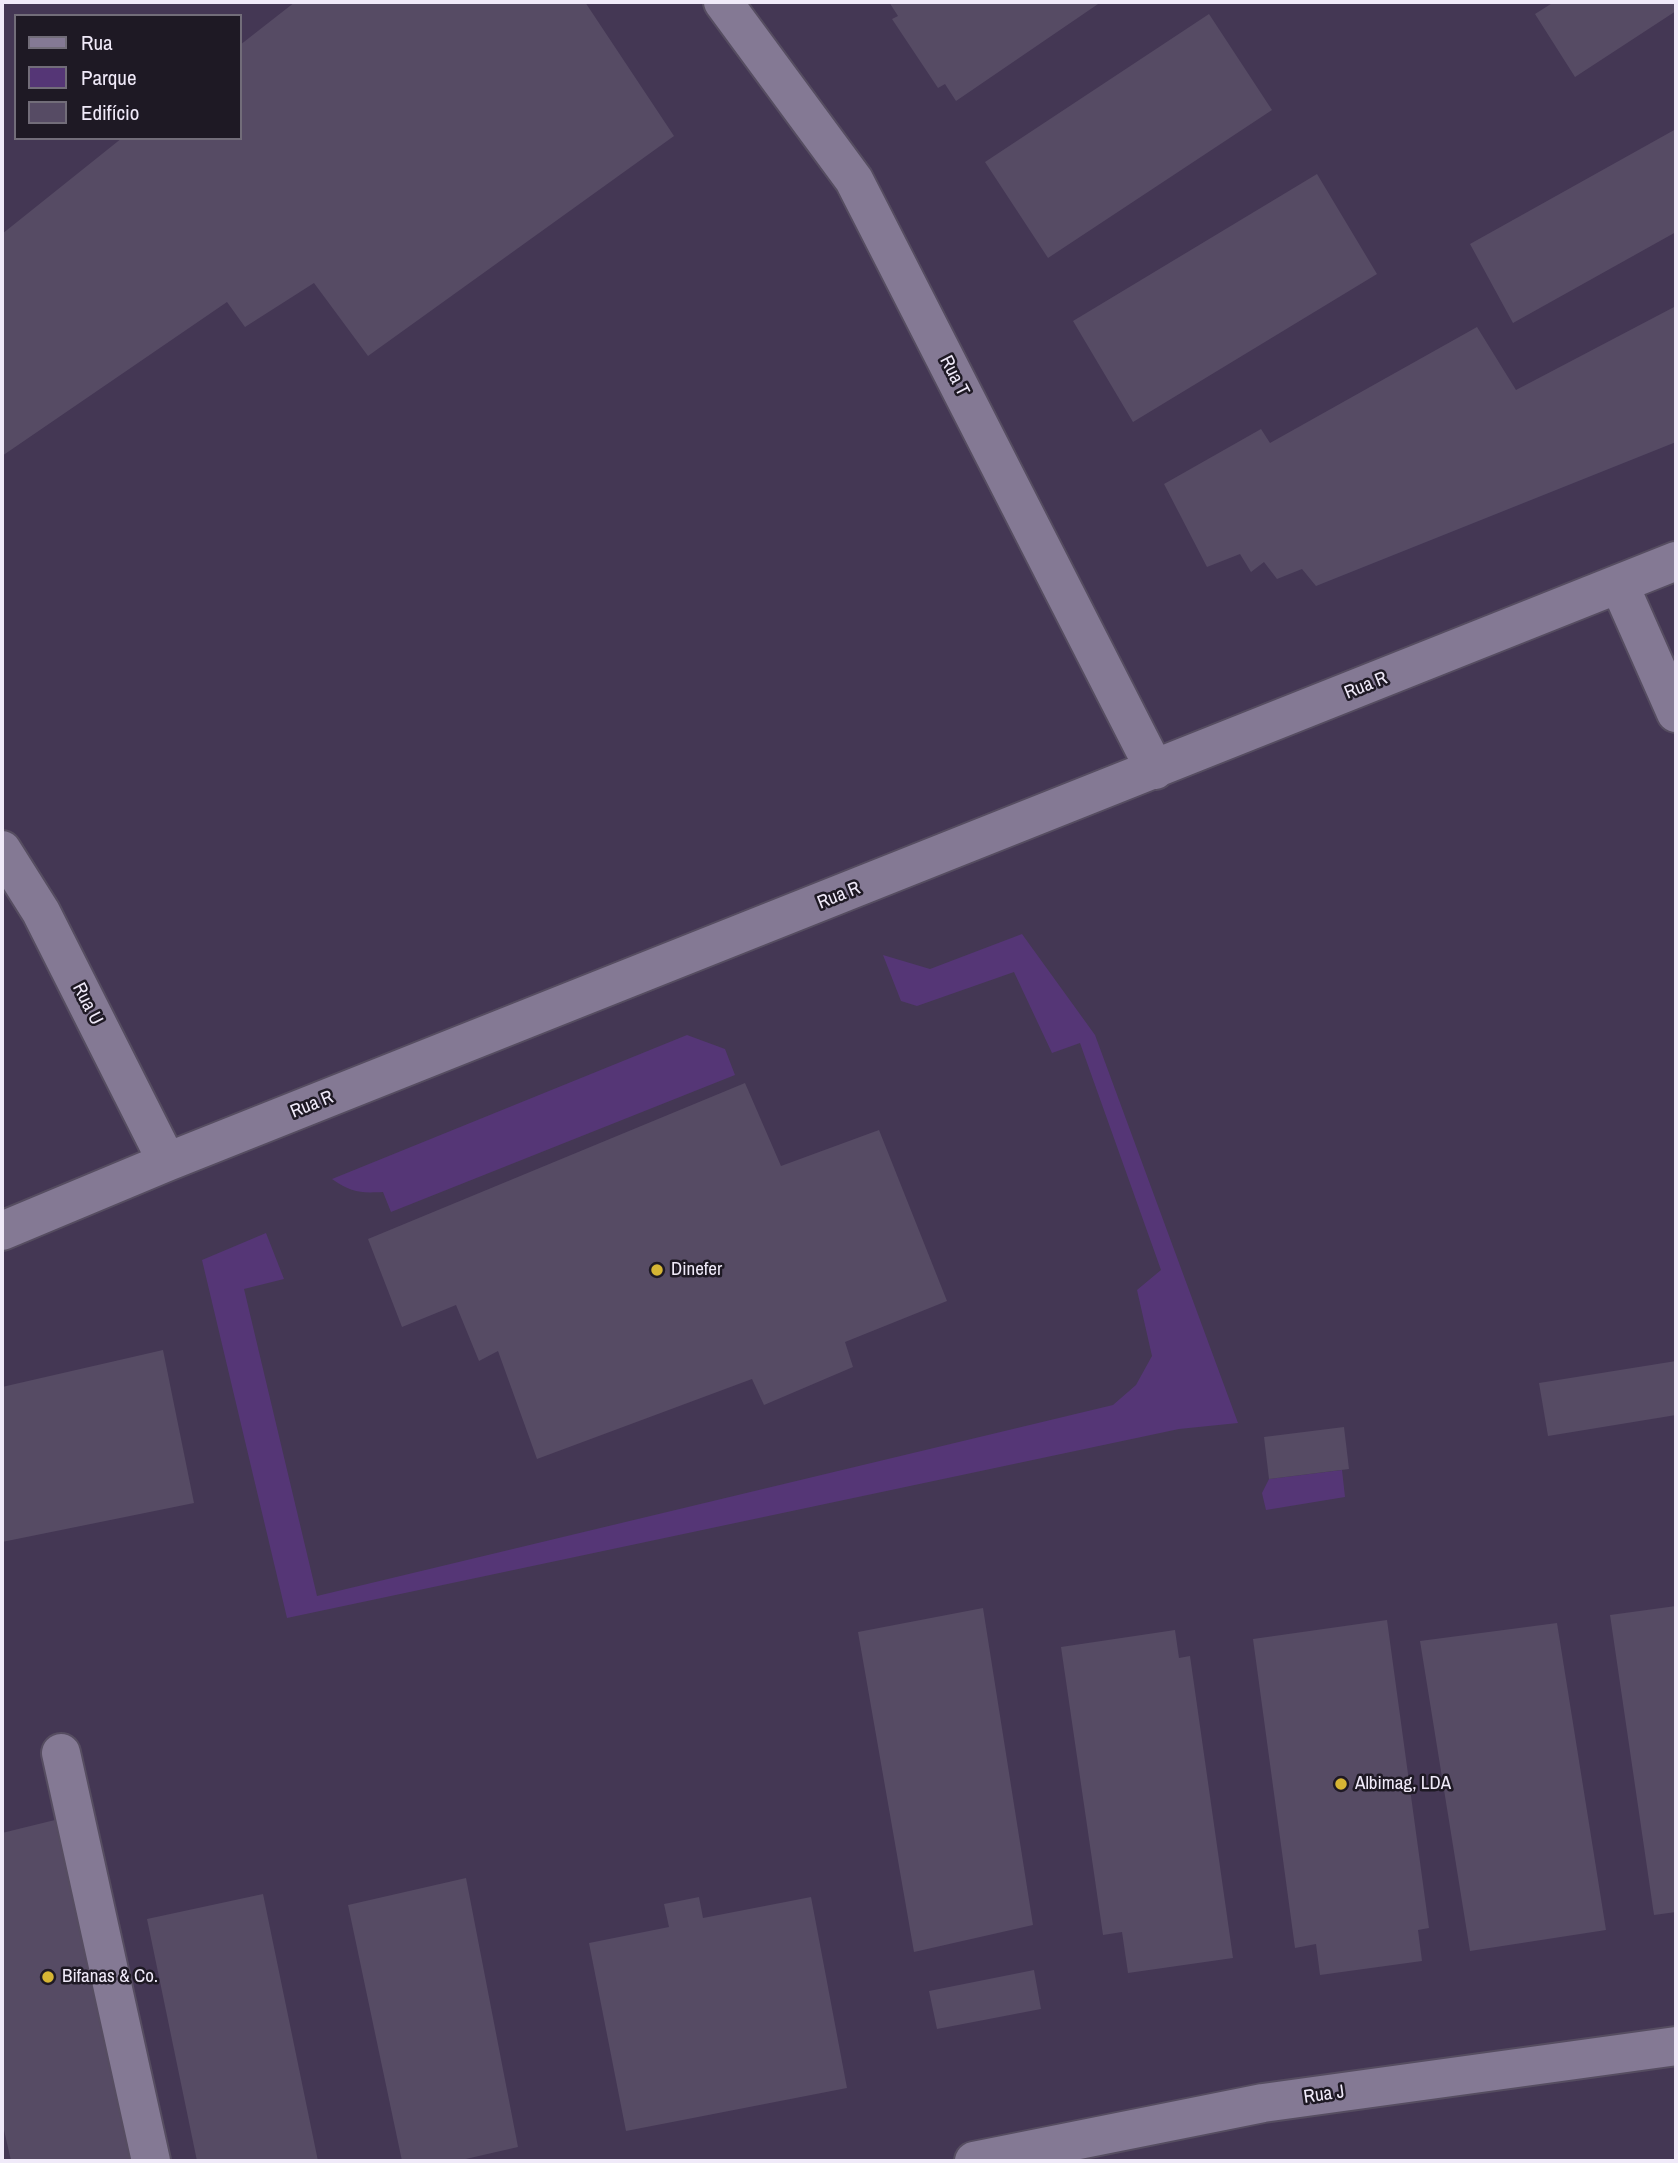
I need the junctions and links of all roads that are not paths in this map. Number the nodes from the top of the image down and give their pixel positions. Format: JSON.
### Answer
{"nodes":[{"id":1,"x":723,"y":2,"type":"edge"},
{"id":2,"x":1676,"y":561,"type":"edge"},
{"id":3,"x":1619,"y":584,"type":"junction"},
{"id":4,"x":1676,"y":713,"type":"edge"},
{"id":5,"x":1155,"y":770,"type":"junction"},
{"id":6,"x":2,"y":849,"type":"edge"},
{"id":7,"x":167,"y":1162,"type":"junction"},
{"id":8,"x":2,"y":1231,"type":"edge"},
{"id":9,"x":61,"y":1753,"type":"dead end"},
{"id":10,"x":1676,"y":2046,"type":"edge"},
{"id":11,"x":151,"y":2161,"type":"edge"},
{"id":12,"x":974,"y":2161,"type":"edge"}],
"edges":[{"from":1,"to":5,"type":"street","name":"Rua T"},
{"from":2,"to":3,"type":"street","name":"Rua R"},
{"from":3,"to":4,"type":"street"},
{"from":3,"to":5,"type":"street","name":"Rua R"},
{"from":5,"to":7,"type":"street","name":"Rua R"},
{"from":6,"to":7,"type":"street","name":"Rua U"},
{"from":7,"to":8,"type":"street","name":"Rua R"},
{"from":9,"to":11,"type":"street"},
{"from":10,"to":12,"type":"street","name":"Rua J"}]}
